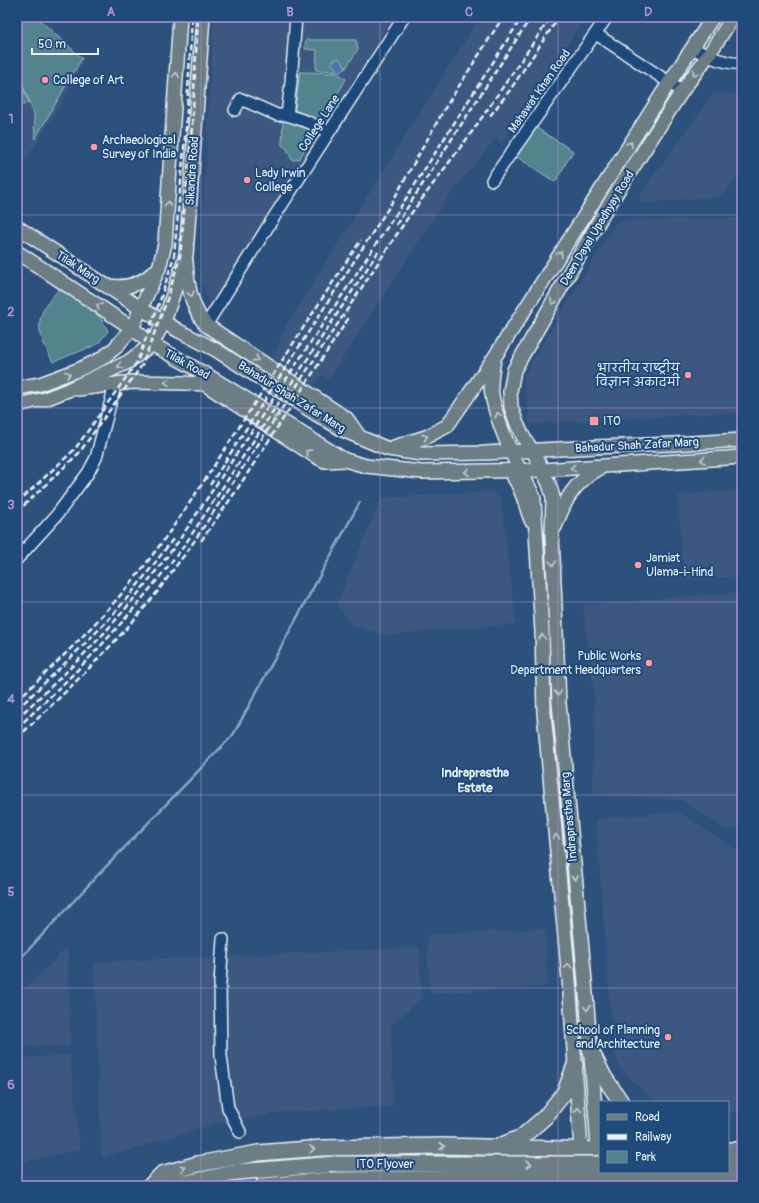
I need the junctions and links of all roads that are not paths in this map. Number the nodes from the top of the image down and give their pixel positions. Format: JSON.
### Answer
{"nodes":[{"id":1,"x":180,"y":17,"type":"edge"},
{"id":2,"x":203,"y":17,"type":"edge"},
{"id":3,"x":296,"y":17,"type":"edge"},
{"id":4,"x":404,"y":17,"type":"edge"},
{"id":5,"x":607,"y":17,"type":"edge"},
{"id":6,"x":713,"y":17,"type":"edge"},
{"id":7,"x":733,"y":17,"type":"edge"},
{"id":8,"x":596,"y":34,"type":"junction"},
{"id":9,"x":693,"y":48,"type":"junction"},
{"id":10,"x":707,"y":57,"type":"junction"},
{"id":11,"x":742,"y":64,"type":"edge"},
{"id":12,"x":669,"y":83,"type":"junction"},
{"id":13,"x":682,"y":91,"type":"junction"},
{"id":14,"x":235,"y":110,"type":"dead end"},
{"id":15,"x":287,"y":115,"type":"junction"},
{"id":16,"x":329,"y":132,"type":"junction"},
{"id":17,"x":492,"y":180,"type":"dead end"},
{"id":18,"x":17,"y":227,"type":"edge"},
{"id":19,"x":166,"y":228,"type":"junction"},
{"id":20,"x":188,"y":231,"type":"junction"},
{"id":21,"x":17,"y":252,"type":"edge"},
{"id":22,"x":186,"y":255,"type":"junction"},
{"id":23,"x":159,"y":268,"type":"junction"},
{"id":24,"x":108,"y":286,"type":"junction"},
{"id":25,"x":140,"y":308,"type":"junction"},
{"id":26,"x":164,"y":322,"type":"junction"},
{"id":27,"x":206,"y":325,"type":"junction"},
{"id":28,"x":132,"y":328,"type":"junction"},
{"id":29,"x":224,"y":338,"type":"junction"},
{"id":30,"x":149,"y":347,"type":"junction"},
{"id":31,"x":216,"y":350,"type":"junction"},
{"id":32,"x":494,"y":358,"type":"junction"},
{"id":33,"x":41,"y":383,"type":"junction"},
{"id":34,"x":206,"y":384,"type":"junction"},
{"id":35,"x":115,"y":385,"type":"junction"},
{"id":36,"x":17,"y":388,"type":"edge"},
{"id":37,"x":68,"y":390,"type":"junction"},
{"id":38,"x":45,"y":399,"type":"junction"},
{"id":39,"x":17,"y":405,"type":"edge"},
{"id":40,"x":360,"y":437,"type":"junction"},
{"id":41,"x":742,"y":440,"type":"edge"},
{"id":42,"x":388,"y":449,"type":"junction"},
{"id":43,"x":533,"y":451,"type":"junction"},
{"id":44,"x":511,"y":452,"type":"junction"},
{"id":45,"x":742,"y":457,"type":"edge"},
{"id":46,"x":345,"y":460,"type":"junction"},
{"id":47,"x":603,"y":466,"type":"junction"},
{"id":48,"x":542,"y":470,"type":"junction"},
{"id":49,"x":506,"y":471,"type":"junction"},
{"id":50,"x":520,"y":471,"type":"junction"},
{"id":51,"x":536,"y":533,"type":"junction"},
{"id":52,"x":552,"y":534,"type":"junction"},
{"id":53,"x":17,"y":559,"type":"edge"},
{"id":54,"x":223,"y":939,"type":"dead end"},
{"id":55,"x":590,"y":1050,"type":"junction"},
{"id":56,"x":575,"y":1064,"type":"junction"},
{"id":57,"x":620,"y":1101,"type":"edge"},
{"id":58,"x":240,"y":1132,"type":"dead end"},
{"id":59,"x":599,"y":1147,"type":"edge"},
{"id":60,"x":496,"y":1148,"type":"junction"},
{"id":61,"x":581,"y":1149,"type":"junction"},
{"id":62,"x":729,"y":1150,"type":"edge"},
{"id":63,"x":742,"y":1150,"type":"edge"},
{"id":64,"x":599,"y":1158,"type":"edge"},
{"id":65,"x":599,"y":1158,"type":"edge"},
{"id":66,"x":742,"y":1162,"type":"edge"},
{"id":67,"x":729,"y":1163,"type":"edge"},
{"id":68,"x":600,"y":1173,"type":"edge"},
{"id":69,"x":742,"y":1176,"type":"edge"},
{"id":70,"x":686,"y":1177,"type":"junction"},
{"id":71,"x":463,"y":1183,"type":"edge"},
{"id":72,"x":150,"y":1186,"type":"edge"},
{"id":73,"x":172,"y":1186,"type":"edge"},
{"id":74,"x":263,"y":1186,"type":"edge"},
{"id":75,"x":504,"y":1186,"type":"edge"},
{"id":76,"x":581,"y":1186,"type":"edge"},
{"id":77,"x":601,"y":1186,"type":"edge"},
{"id":78,"x":701,"y":1186,"type":"edge"}],
"edges":[{"from":19,"to":1,"type":"main road","name":"Sikandra Road","one_way":true},
{"from":2,"to":20,"type":"main road","name":"Sikandra Road"},
{"from":3,"to":15,"type":"street"},
{"from":4,"to":16,"type":"street","name":"College Lane"},
{"from":5,"to":8,"type":"street","name":"Mahawat Khan Road"},
{"from":6,"to":9,"type":"main road","name":"Deen Dayal Upadhyay Road"},
{"from":7,"to":10,"type":"main road","name":"Deen Dayal Upadhyay Road"},
{"from":8,"to":12,"type":"street"},
{"from":8,"to":17,"type":"street","name":"Mahawat Khan Road"},
{"from":9,"to":10,"type":"street"},
{"from":9,"to":12,"type":"main road","name":"Deen Dayal Upadhyay Road"},
{"from":10,"to":11,"type":"street"},
{"from":10,"to":13,"type":"main road","name":"Deen Dayal Upadhyay Road","one_way":true},
{"from":12,"to":13,"type":"street"},
{"from":32,"to":12,"type":"main road","name":"Deen Dayal Upadhyay Road","one_way":true},
{"from":13,"to":43,"type":"main road","name":"Deen Dayal Upadhyay Road","one_way":true},
{"from":14,"to":15,"type":"street"},
{"from":15,"to":16,"type":"street"},
{"from":16,"to":27,"type":"street","name":"College Lane"},
{"from":18,"to":24,"type":"main road","name":"Tilak Marg"},
{"from":19,"to":20,"type":"main road"},
{"from":19,"to":23,"type":"main road","name":"Sikandra Road"},
{"from":20,"to":22,"type":"main road","name":"Sikandra Road"},
{"from":28,"to":21,"type":"main road","name":"Tilak Marg","one_way":true},
{"from":22,"to":26,"type":"main road","name":"Sikandra Road"},
{"from":22,"to":27,"type":"main road","one_way":true},
{"from":23,"to":24,"type":"main road"},
{"from":23,"to":25,"type":"main road","name":"Sikandra Road"},
{"from":24,"to":25,"type":"main road","name":"Tilak Marg"},
{"from":25,"to":26,"type":"main road","name":"Tilak Marg"},
{"from":25,"to":28,"type":"main road","name":"Sikandra Road"},
{"from":26,"to":30,"type":"main road","name":"Sikandra Road"},
{"from":26,"to":31,"type":"main road","name":"Tilak Road"},
{"from":27,"to":29,"type":"main road"},
{"from":28,"to":30,"type":"main road","name":"Tilak Marg"},
{"from":33,"to":28,"type":"main road","name":"Sikandra Road","one_way":true},
{"from":29,"to":31,"type":"main road"},
{"from":29,"to":40,"type":"main road","one_way":true},
{"from":30,"to":34,"type":"main road"},
{"from":30,"to":37,"type":"main road","one_way":true},
{"from":46,"to":30,"type":"main road","name":"Tilak Road","one_way":true},
{"from":31,"to":40,"type":"main road","name":"Bahadur Shah Zafar Marg"},
{"from":42,"to":32,"type":"main road","name":"Deen Dayal Upadhyay Road","one_way":true},
{"from":44,"to":32,"type":"main road","name":"Indraprastha Marg","one_way":true},
{"from":33,"to":36,"type":"main road","name":"Sikandra Road"},
{"from":33,"to":38,"type":"main road"},
{"from":34,"to":35,"type":"main road","one_way":true},
{"from":46,"to":34,"type":"main road","one_way":true},
{"from":35,"to":37,"type":"main road"},
{"from":35,"to":53,"type":"street"},
{"from":37,"to":38,"type":"main road"},
{"from":38,"to":39,"type":"main road"},
{"from":40,"to":42,"type":"main road","name":"Bahadur Shah Zafar Marg"},
{"from":41,"to":43,"type":"main road","name":"Bahadur Shah Zafar Marg"},
{"from":42,"to":44,"type":"main road","name":"Bahadur Shah Zafar Marg"},
{"from":43,"to":44,"type":"main road","name":"Bahadur Shah Zafar Marg"},
{"from":43,"to":48,"type":"main road","name":"Deen Dayal Upadhyay Road"},
{"from":44,"to":50,"type":"main road","name":"Indraprastha Marg"},
{"from":45,"to":47,"type":"main road","name":"Bahadur Shah Zafar Marg","one_way":true},
{"from":49,"to":46,"type":"main road","one_way":true},
{"from":47,"to":48,"type":"main road","name":"Bahadur Shah Zafar Marg","one_way":true},
{"from":47,"to":52,"type":"main road"},
{"from":48,"to":50,"type":"main road","name":"Bahadur Shah Zafar Marg"},
{"from":48,"to":52,"type":"main road","name":"Indraprastha Marg"},
{"from":49,"to":50,"type":"main road"},
{"from":49,"to":51,"type":"main road"},
{"from":50,"to":51,"type":"main road","name":"Indraprastha Marg"},
{"from":56,"to":51,"type":"main road","name":"Indraprastha Marg","one_way":true},
{"from":52,"to":55,"type":"main road","name":"Indraprastha Marg","one_way":true},
{"from":54,"to":58,"type":"street"},
{"from":55,"to":57,"type":"highway"},
{"from":55,"to":59,"type":"main road","name":"Indraprastha Marg"},
{"from":56,"to":60,"type":"highway"},
{"from":61,"to":56,"type":"main road","name":"Indraprastha Marg","one_way":true},
{"from":60,"to":61,"type":"highway"},
{"from":72,"to":60,"type":"highway","one_way":true},
{"from":60,"to":75,"type":"highway"},
{"from":61,"to":64,"type":"highway"},
{"from":61,"to":76,"type":"main road","name":"Indraprastha Marg"},
{"from":62,"to":63,"type":"highway"},
{"from":73,"to":65,"type":"highway","name":"ITO Flyover","one_way":true,"bridge":true},
{"from":66,"to":67,"type":"highway"},
{"from":68,"to":77,"type":"main road"},
{"from":69,"to":70,"type":"highway","name":"ITO Flyover"},
{"from":70,"to":71,"type":"highway","name":"ITO Flyover","bridge":true},
{"from":70,"to":78,"type":"highway"},
{"from":71,"to":74,"type":"highway","name":"ITO Flyover","bridge":true}]}
